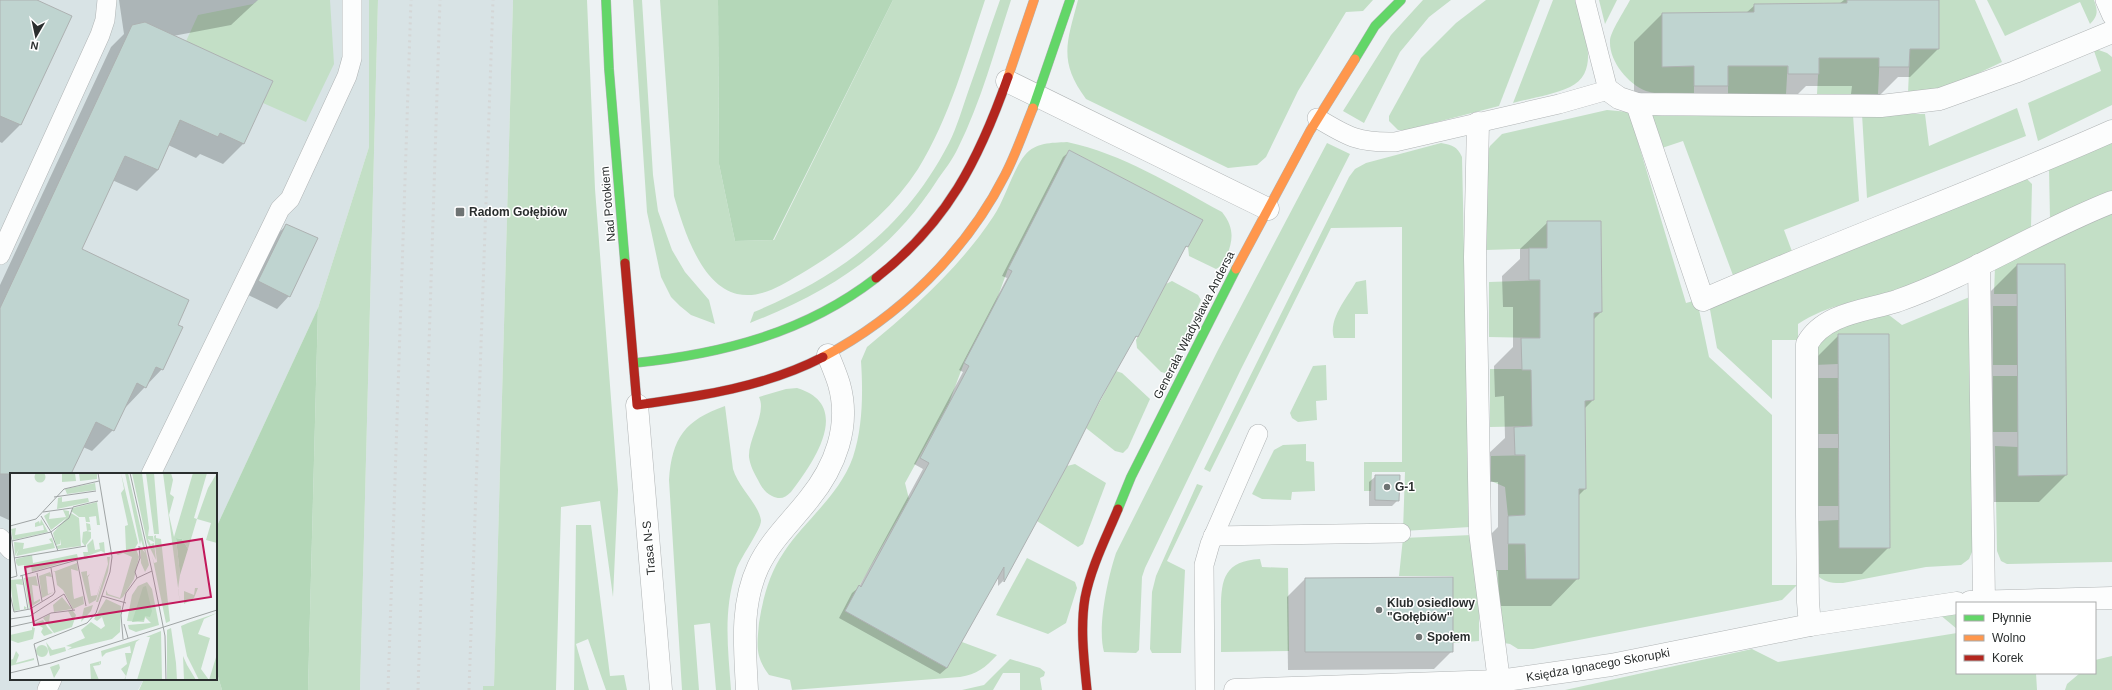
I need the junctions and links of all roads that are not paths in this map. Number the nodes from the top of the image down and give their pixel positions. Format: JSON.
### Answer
{"nodes":[{"id":1,"x":107,"y":0,"type":"edge"},
{"id":2,"x":352,"y":0,"type":"edge"},
{"id":3,"x":606,"y":0,"type":"edge"},
{"id":4,"x":1034,"y":0,"type":"edge"},
{"id":5,"x":1070,"y":0,"type":"edge"},
{"id":6,"x":1401,"y":0,"type":"edge"},
{"id":7,"x":1585,"y":0,"type":"edge"},
{"id":8,"x":2105,"y":0,"type":"edge"},
{"id":9,"x":2112,"y":16,"type":"edge"},
{"id":10,"x":2112,"y":32,"type":"edge"},
{"id":11,"x":1007,"y":81,"type":"junction"},
{"id":12,"x":1608,"y":90,"type":"junction"},
{"id":13,"x":1038,"y":97,"type":"junction"},
{"id":14,"x":1637,"y":104,"type":"junction"},
{"id":15,"x":1318,"y":118,"type":"junction"},
{"id":16,"x":1478,"y":123,"type":"junction"},
{"id":17,"x":2112,"y":131,"type":"edge"},
{"id":18,"x":2112,"y":202,"type":"edge"},
{"id":19,"x":1268,"y":209,"type":"junction"},
{"id":20,"x":0,"y":256,"type":"edge"},
{"id":21,"x":1979,"y":265,"type":"junction"},
{"id":22,"x":828,"y":355,"type":"junction"},
{"id":23,"x":634,"y":362,"type":"junction"},
{"id":24,"x":637,"y":405,"type":"junction"},
{"id":25,"x":1258,"y":434,"type":"dead end"},
{"id":26,"x":151,"y":473,"type":"edge"},
{"id":27,"x":1401,"y":533,"type":"dead end"},
{"id":28,"x":1213,"y":536,"type":"junction"},
{"id":29,"x":0,"y":538,"type":"edge"},
{"id":30,"x":10,"y":549,"type":"edge"},
{"id":31,"x":2112,"y":598,"type":"edge"},
{"id":32,"x":1984,"y":600,"type":"junction"},
{"id":33,"x":1967,"y":602,"type":"edge"},
{"id":34,"x":1956,"y":603,"type":"edge"},
{"id":35,"x":1810,"y":625,"type":"junction"},
{"id":36,"x":51,"y":680,"type":"edge"},
{"id":37,"x":1499,"y":681,"type":"junction"},
{"id":38,"x":1419,"y":688,"type":"edge"},
{"id":39,"x":46,"y":690,"type":"edge"},
{"id":40,"x":661,"y":690,"type":"edge"},
{"id":41,"x":747,"y":690,"type":"edge"},
{"id":42,"x":1087,"y":690,"type":"edge"},
{"id":43,"x":1205,"y":690,"type":"edge"},
{"id":44,"x":1235,"y":690,"type":"edge"}],
"edges":[{"from":1,"to":20,"type":"lane"},
{"from":2,"to":26,"type":"lane"},
{"from":3,"to":23,"type":"main road","name":"Nad Potokiem"},
{"from":4,"to":11,"type":"main road"},
{"from":5,"to":13,"type":"main road"},
{"from":6,"to":15,"type":"main road","name":"Generała Władysława Andersa"},
{"from":7,"to":12,"type":"lane"},
{"from":8,"to":9,"type":"lane"},
{"from":10,"to":14,"type":"street"},
{"from":11,"to":13,"type":"street"},
{"from":11,"to":23,"type":"main road"},
{"from":12,"to":14,"type":"street"},
{"from":12,"to":16,"type":"lane"},
{"from":13,"to":19,"type":"street"},
{"from":13,"to":22,"type":"main road"},
{"from":14,"to":17,"type":"street"},
{"from":15,"to":16,"type":"lane"},
{"from":15,"to":19,"type":"main road","name":"Generała Władysława Andersa"},
{"from":16,"to":37,"type":"street"},
{"from":18,"to":21,"type":"street"},
{"from":19,"to":42,"type":"main road","name":"Generała Władysława Andersa"},
{"from":21,"to":32,"type":"street"},
{"from":21,"to":35,"type":"street"},
{"from":22,"to":24,"type":"main road"},
{"from":22,"to":41,"type":"street"},
{"from":23,"to":24,"type":"main road","name":"Nad Potokiem"},
{"from":24,"to":40,"type":"street","name":"Trasa N-S"},
{"from":25,"to":28,"type":"lane"},
{"from":27,"to":28,"type":"lane"},
{"from":28,"to":43,"type":"lane"},
{"from":29,"to":30,"type":"lane"},
{"from":31,"to":32,"type":"street","name":"Księdza Ignacego Skorupki"},
{"from":32,"to":33,"type":"street","name":"Księdza Ignacego Skorupki"},
{"from":34,"to":35,"type":"street","name":"Księdza Ignacego Skorupki"},
{"from":35,"to":37,"type":"street","name":"Księdza Ignacego Skorupki"},
{"from":36,"to":39,"type":"lane"},
{"from":37,"to":38,"type":"street","name":"Księdza Ignacego Skorupki"},
{"from":38,"to":44,"type":"street","name":"Księdza Ignacego Skorupki"}]}
